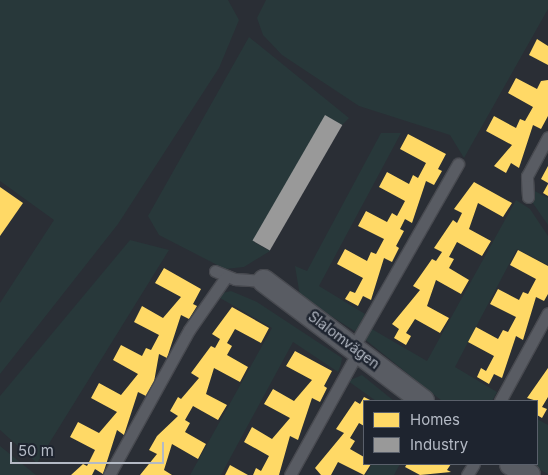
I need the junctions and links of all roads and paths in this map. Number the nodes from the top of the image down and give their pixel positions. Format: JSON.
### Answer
{"nodes":[{"id":1,"x":548,"y":137,"type":"edge"},
{"id":2,"x":458,"y":164,"type":"dead end"},
{"id":3,"x":528,"y":197,"type":"dead end"},
{"id":4,"x":215,"y":271,"type":"dead end"},
{"id":5,"x":226,"y":277,"type":"junction"},
{"id":6,"x":264,"y":281,"type":"joint"},
{"id":7,"x":548,"y":313,"type":"edge"},
{"id":8,"x":355,"y":350,"type":"junction"},
{"id":9,"x":421,"y":400,"type":"edge"},
{"id":10,"x":501,"y":400,"type":"edge"},
{"id":11,"x":513,"y":465,"type":"edge"},
{"id":12,"x":108,"y":475,"type":"edge"},
{"id":13,"x":290,"y":475,"type":"edge"},
{"id":14,"x":529,"y":475,"type":"edge"}],
"edges":[{"from":1,"to":3,"type":"lane"},
{"from":2,"to":8,"type":"lane"},
{"from":4,"to":5,"type":"lane"},
{"from":5,"to":6,"type":"lane"},
{"from":5,"to":12,"type":"lane"},
{"from":6,"to":8,"type":"street","name":"Slalomvägen"},
{"from":7,"to":10,"type":"lane"},
{"from":8,"to":9,"type":"street","name":"Slalomvägen"},
{"from":8,"to":13,"type":"lane"},
{"from":11,"to":14,"type":"street"}]}
